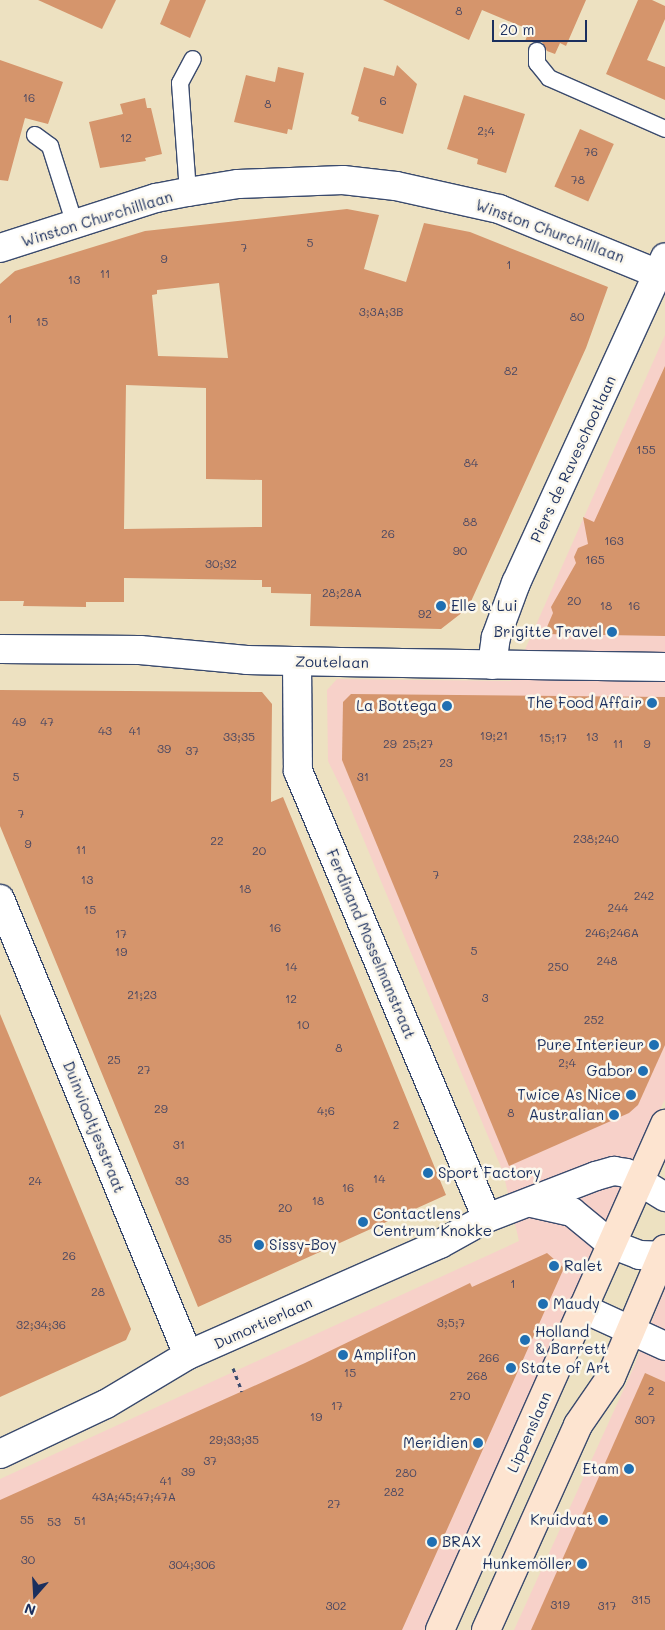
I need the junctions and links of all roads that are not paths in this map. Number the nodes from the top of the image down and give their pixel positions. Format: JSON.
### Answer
{"nodes":[{"id":1,"x":537,"y":51,"type":"dead end"},
{"id":2,"x":193,"y":59,"type":"dead end"},
{"id":3,"x":665,"y":129,"type":"edge"},
{"id":4,"x":35,"y":135,"type":"dead end"},
{"id":5,"x":188,"y":192,"type":"junction"},
{"id":6,"x":75,"y":225,"type":"junction"},
{"id":7,"x":0,"y":248,"type":"edge"},
{"id":8,"x":661,"y":266,"type":"edge"},
{"id":9,"x":0,"y":649,"type":"edge"},
{"id":10,"x":298,"y":661,"type":"junction"},
{"id":11,"x":492,"y":665,"type":"junction"},
{"id":12,"x":665,"y":667,"type":"edge"},
{"id":13,"x":0,"y":899,"type":"edge"},
{"id":14,"x":665,"y":1124,"type":"edge"},
{"id":15,"x":640,"y":1179,"type":"junction"},
{"id":16,"x":665,"y":1197,"type":"edge"},
{"id":17,"x":532,"y":1203,"type":"junction"},
{"id":18,"x":487,"y":1218,"type":"junction"},
{"id":19,"x":611,"y":1244,"type":"junction"},
{"id":20,"x":663,"y":1253,"type":"edge"},
{"id":21,"x":582,"y":1308,"type":"junction"},
{"id":22,"x":630,"y":1331,"type":"junction"},
{"id":23,"x":665,"y":1346,"type":"edge"},
{"id":24,"x":188,"y":1355,"type":"junction"},
{"id":25,"x":0,"y":1454,"type":"edge"},
{"id":26,"x":440,"y":1630,"type":"edge"},
{"id":27,"x":486,"y":1630,"type":"edge"}],
"edges":[{"from":1,"to":3,"type":"lane"},
{"from":2,"to":5,"type":"lane"},
{"from":4,"to":6,"type":"lane"},
{"from":5,"to":6,"type":"street","name":"Winston Churchilllaan"},
{"from":5,"to":8,"type":"street","name":"Winston Churchilllaan"},
{"from":6,"to":7,"type":"street","name":"Winston Churchilllaan"},
{"from":8,"to":11,"type":"street","name":"Piers de Raveschootlaan"},
{"from":9,"to":10,"type":"street","name":"Zoutelaan"},
{"from":10,"to":11,"type":"street","name":"Zoutelaan"},
{"from":10,"to":18,"type":"street","name":"Ferdinand Mosselmanstraat"},
{"from":11,"to":12,"type":"street","name":"Zoutelaan"},
{"from":13,"to":24,"type":"street","name":"Duinviooltjesstraat"},
{"from":14,"to":15,"type":"street","name":"Lippenslaan"},
{"from":15,"to":16,"type":"street","name":"Dumortierlaan"},
{"from":15,"to":17,"type":"street","name":"Dumortierlaan"},
{"from":15,"to":19,"type":"street","name":"Lippenslaan"},
{"from":17,"to":18,"type":"street","name":"Dumortierlaan"},
{"from":17,"to":19,"type":"street"},
{"from":18,"to":24,"type":"street","name":"Dumortierlaan"},
{"from":19,"to":20,"type":"street"},
{"from":19,"to":21,"type":"street","name":"Lippenslaan"},
{"from":20,"to":22,"type":"street"},
{"from":21,"to":22,"type":"street"},
{"from":21,"to":26,"type":"street","name":"Lippenslaan"},
{"from":22,"to":23,"type":"street"},
{"from":22,"to":27,"type":"street"},
{"from":24,"to":25,"type":"street","name":"Dumortierlaan"}]}
